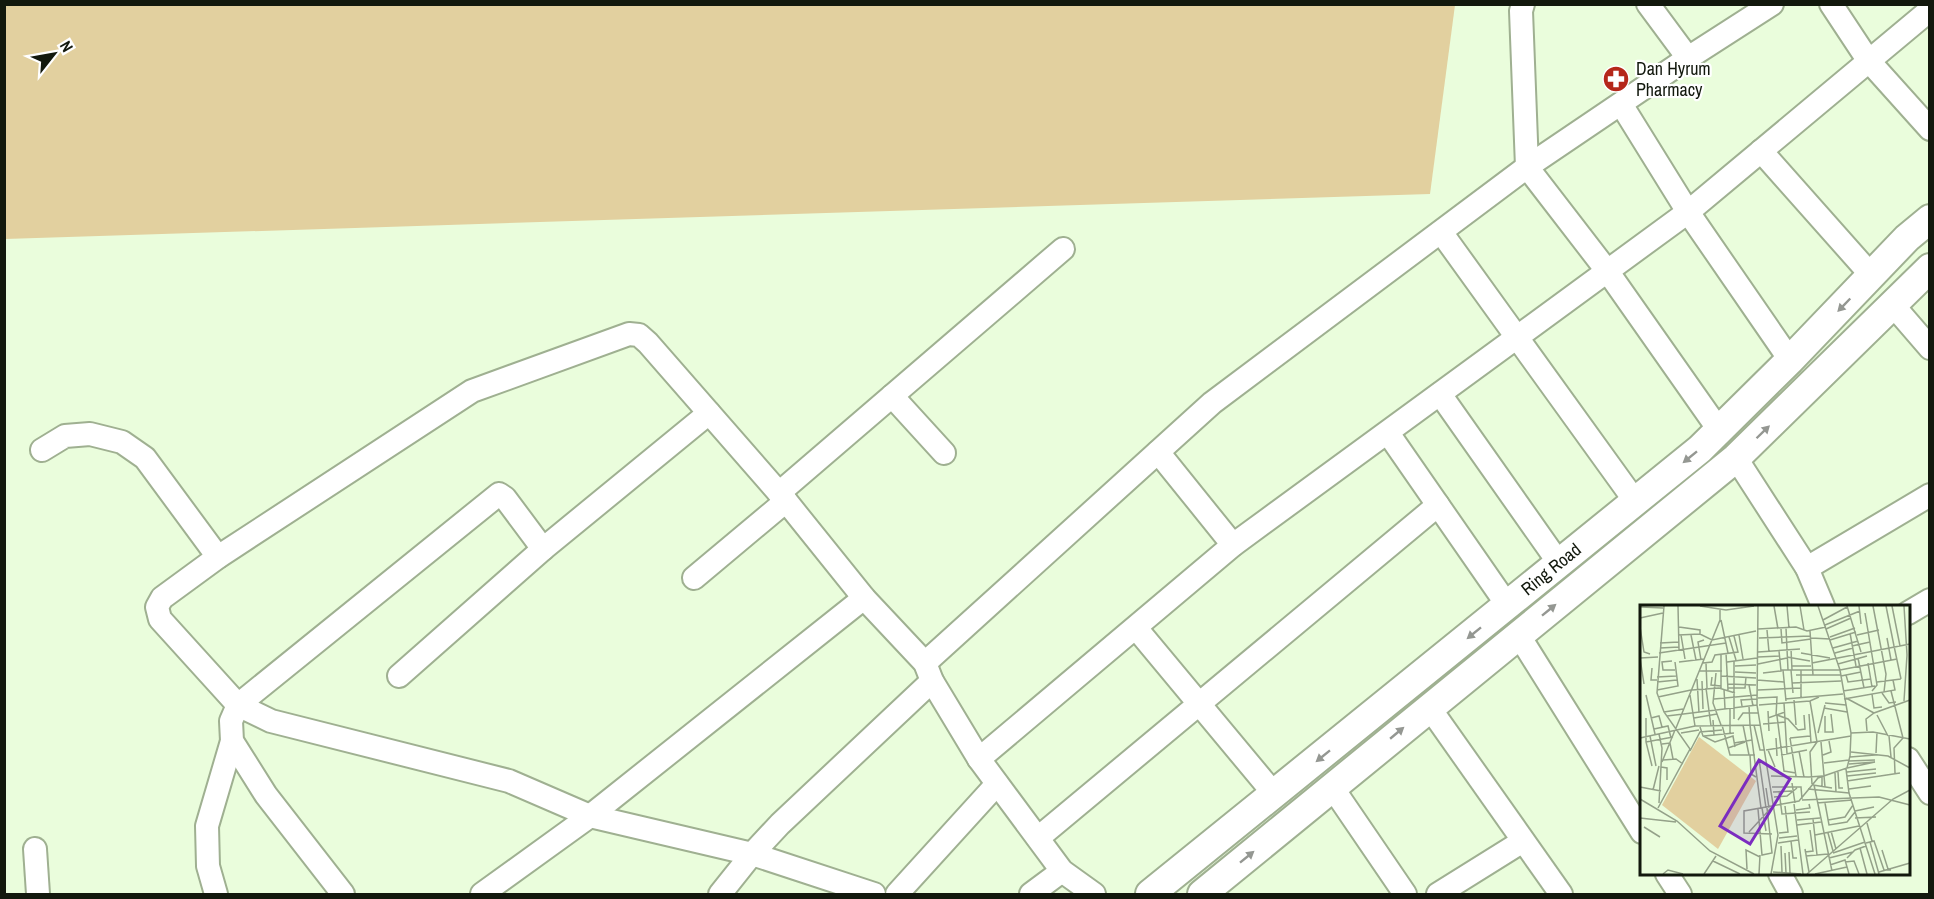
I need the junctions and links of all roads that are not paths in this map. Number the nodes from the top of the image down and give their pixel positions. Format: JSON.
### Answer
{"nodes":[{"id":1,"x":1523,"y":4,"type":"edge"},
{"id":2,"x":1648,"y":4,"type":"edge"},
{"id":3,"x":1772,"y":4,"type":"edge"},
{"id":4,"x":1831,"y":4,"type":"edge"},
{"id":5,"x":1929,"y":10,"type":"edge"},
{"id":6,"x":1688,"y":58,"type":"junction"},
{"id":7,"x":1868,"y":60,"type":"junction"},
{"id":8,"x":1621,"y":104,"type":"junction"},
{"id":9,"x":1929,"y":129,"type":"edge"},
{"id":10,"x":1761,"y":151,"type":"junction"},
{"id":11,"x":1527,"y":166,"type":"junction"},
{"id":12,"x":1688,"y":212,"type":"junction"},
{"id":13,"x":1929,"y":219,"type":"edge"},
{"id":14,"x":1441,"y":232,"type":"junction"},
{"id":15,"x":1063,"y":249,"type":"dead end"},
{"id":16,"x":1929,"y":268,"type":"edge"},
{"id":17,"x":1608,"y":272,"type":"junction"},
{"id":18,"x":1872,"y":276,"type":"junction"},
{"id":19,"x":1892,"y":304,"type":"junction"},
{"id":20,"x":1517,"y":337,"type":"junction"},
{"id":21,"x":1929,"y":348,"type":"edge"},
{"id":22,"x":1790,"y":360,"type":"junction"},
{"id":23,"x":1440,"y":394,"type":"junction"},
{"id":24,"x":892,"y":396,"type":"junction"},
{"id":25,"x":709,"y":413,"type":"junction"},
{"id":26,"x":1719,"y":430,"type":"junction"},
{"id":27,"x":1388,"y":433,"type":"junction"},
{"id":28,"x":42,"y":450,"type":"dead end"},
{"id":29,"x":1158,"y":452,"type":"junction"},
{"id":30,"x":944,"y":453,"type":"dead end"},
{"id":31,"x":1736,"y":458,"type":"junction"},
{"id":32,"x":1929,"y":495,"type":"edge"},
{"id":33,"x":782,"y":497,"type":"junction"},
{"id":34,"x":1635,"y":501,"type":"junction"},
{"id":35,"x":1438,"y":505,"type":"junction"},
{"id":36,"x":1233,"y":546,"type":"junction"},
{"id":37,"x":543,"y":549,"type":"junction"},
{"id":38,"x":218,"y":557,"type":"junction"},
{"id":39,"x":1559,"y":563,"type":"junction"},
{"id":40,"x":1807,"y":568,"type":"junction"},
{"id":41,"x":694,"y":578,"type":"dead end"},
{"id":42,"x":864,"y":598,"type":"junction"},
{"id":43,"x":1929,"y":600,"type":"edge"},
{"id":44,"x":1823,"y":605,"type":"edge"},
{"id":45,"x":1508,"y":606,"type":"junction"},
{"id":46,"x":1910,"y":612,"type":"edge"},
{"id":47,"x":1136,"y":628,"type":"junction"},
{"id":48,"x":1518,"y":634,"type":"junction"},
{"id":49,"x":929,"y":672,"type":"junction"},
{"id":50,"x":399,"y":676,"type":"dead end"},
{"id":51,"x":1199,"y":704,"type":"junction"},
{"id":52,"x":238,"y":705,"type":"junction"},
{"id":53,"x":1429,"y":707,"type":"junction"},
{"id":54,"x":232,"y":741,"type":"junction"},
{"id":55,"x":978,"y":759,"type":"junction"},
{"id":56,"x":1910,"y":766,"type":"edge"},
{"id":57,"x":997,"y":784,"type":"junction"},
{"id":58,"x":1332,"y":787,"type":"junction"},
{"id":59,"x":1929,"y":793,"type":"edge"},
{"id":60,"x":1275,"y":795,"type":"junction"},
{"id":61,"x":590,"y":816,"type":"junction"},
{"id":62,"x":1640,"y":830,"type":"edge"},
{"id":63,"x":1038,"y":838,"type":"junction"},
{"id":64,"x":1523,"y":841,"type":"junction"},
{"id":65,"x":35,"y":849,"type":"dead end"},
{"id":66,"x":753,"y":854,"type":"junction"},
{"id":67,"x":1062,"y":871,"type":"junction"},
{"id":68,"x":1668,"y":875,"type":"edge"},
{"id":69,"x":1781,"y":875,"type":"edge"},
{"id":70,"x":38,"y":894,"type":"edge"},
{"id":71,"x":216,"y":894,"type":"edge"},
{"id":72,"x":343,"y":894,"type":"edge"},
{"id":73,"x":482,"y":894,"type":"edge"},
{"id":74,"x":720,"y":894,"type":"edge"},
{"id":75,"x":874,"y":894,"type":"edge"},
{"id":76,"x":897,"y":894,"type":"edge"},
{"id":77,"x":1030,"y":894,"type":"edge"},
{"id":78,"x":1094,"y":894,"type":"edge"},
{"id":79,"x":1150,"y":894,"type":"edge"},
{"id":80,"x":1202,"y":894,"type":"edge"},
{"id":81,"x":1405,"y":894,"type":"edge"},
{"id":82,"x":1438,"y":894,"type":"edge"},
{"id":83,"x":1561,"y":894,"type":"edge"},
{"id":84,"x":1680,"y":894,"type":"edge"},
{"id":85,"x":1791,"y":894,"type":"edge"}],
"edges":[{"from":1,"to":11,"type":"street"},
{"from":2,"to":6,"type":"street"},
{"from":3,"to":6,"type":"street"},
{"from":4,"to":7,"type":"street"},
{"from":5,"to":7,"type":"street"},
{"from":6,"to":8,"type":"street"},
{"from":7,"to":9,"type":"street"},
{"from":7,"to":10,"type":"street"},
{"from":8,"to":11,"type":"street"},
{"from":8,"to":12,"type":"street"},
{"from":10,"to":12,"type":"street"},
{"from":10,"to":18,"type":"street"},
{"from":11,"to":14,"type":"street"},
{"from":11,"to":17,"type":"street"},
{"from":12,"to":17,"type":"street"},
{"from":12,"to":22,"type":"street"},
{"from":13,"to":18,"type":"main road","name":"Ring Road"},
{"from":14,"to":20,"type":"street"},
{"from":14,"to":29,"type":"street"},
{"from":15,"to":24,"type":"street"},
{"from":16,"to":19,"type":"main road","name":"Ring Road"},
{"from":17,"to":20,"type":"street"},
{"from":17,"to":26,"type":"street"},
{"from":18,"to":22,"type":"main road","name":"Ring Road","one_way":true},
{"from":19,"to":21,"type":"street"},
{"from":31,"to":19,"type":"main road","name":"Ring Road","one_way":true},
{"from":20,"to":23,"type":"street"},
{"from":20,"to":34,"type":"street"},
{"from":22,"to":26,"type":"main road","name":"Ring Road"},
{"from":23,"to":27,"type":"street"},
{"from":23,"to":39,"type":"street"},
{"from":24,"to":30,"type":"street"},
{"from":24,"to":33,"type":"street"},
{"from":25,"to":33,"type":"street"},
{"from":25,"to":37,"type":"street"},
{"from":25,"to":38,"type":"street"},
{"from":26,"to":34,"type":"main road","name":"Ring Road","one_way":true},
{"from":27,"to":35,"type":"street"},
{"from":27,"to":36,"type":"street"},
{"from":28,"to":38,"type":"street"},
{"from":29,"to":36,"type":"street"},
{"from":29,"to":49,"type":"street"},
{"from":31,"to":40,"type":"street"},
{"from":48,"to":31,"type":"main road","name":"Ring Road","one_way":true},
{"from":32,"to":40,"type":"street"},
{"from":33,"to":41,"type":"street"},
{"from":33,"to":42,"type":"street"},
{"from":34,"to":39,"type":"main road","name":"Ring Road"},
{"from":35,"to":45,"type":"street"},
{"from":35,"to":51,"type":"street"},
{"from":36,"to":47,"type":"street"},
{"from":37,"to":50,"type":"street"},
{"from":37,"to":52,"type":"street"},
{"from":38,"to":52,"type":"street"},
{"from":39,"to":45,"type":"main road","name":"Ring Road"},
{"from":40,"to":44,"type":"street"},
{"from":42,"to":49,"type":"street"},
{"from":42,"to":61,"type":"street"},
{"from":43,"to":46,"type":"street"},
{"from":45,"to":60,"type":"main road","name":"Ring Road","one_way":true},
{"from":47,"to":51,"type":"street"},
{"from":47,"to":55,"type":"street"},
{"from":48,"to":53,"type":"main road","name":"Ring Road"},
{"from":48,"to":62,"type":"street"},
{"from":49,"to":55,"type":"street"},
{"from":49,"to":66,"type":"street"},
{"from":51,"to":60,"type":"street"},
{"from":51,"to":63,"type":"street"},
{"from":52,"to":54,"type":"street"},
{"from":52,"to":61,"type":"street"},
{"from":58,"to":53,"type":"main road","name":"Ring Road","one_way":true},
{"from":53,"to":64,"type":"street"},
{"from":54,"to":71,"type":"street"},
{"from":54,"to":72,"type":"street"},
{"from":55,"to":57,"type":"street"},
{"from":56,"to":59,"type":"street"},
{"from":57,"to":63,"type":"street"},
{"from":57,"to":76,"type":"street"},
{"from":80,"to":58,"type":"main road","name":"Ring Road","one_way":true},
{"from":58,"to":81,"type":"street"},
{"from":60,"to":79,"type":"main road","name":"Ring Road"},
{"from":61,"to":66,"type":"street"},
{"from":61,"to":73,"type":"street"},
{"from":63,"to":67,"type":"street"},
{"from":64,"to":82,"type":"street"},
{"from":64,"to":83,"type":"street"},
{"from":65,"to":70,"type":"street"},
{"from":66,"to":74,"type":"street"},
{"from":66,"to":75,"type":"street"},
{"from":67,"to":77,"type":"street"},
{"from":67,"to":78,"type":"street"},
{"from":68,"to":84,"type":"street"},
{"from":69,"to":85,"type":"street"}]}
